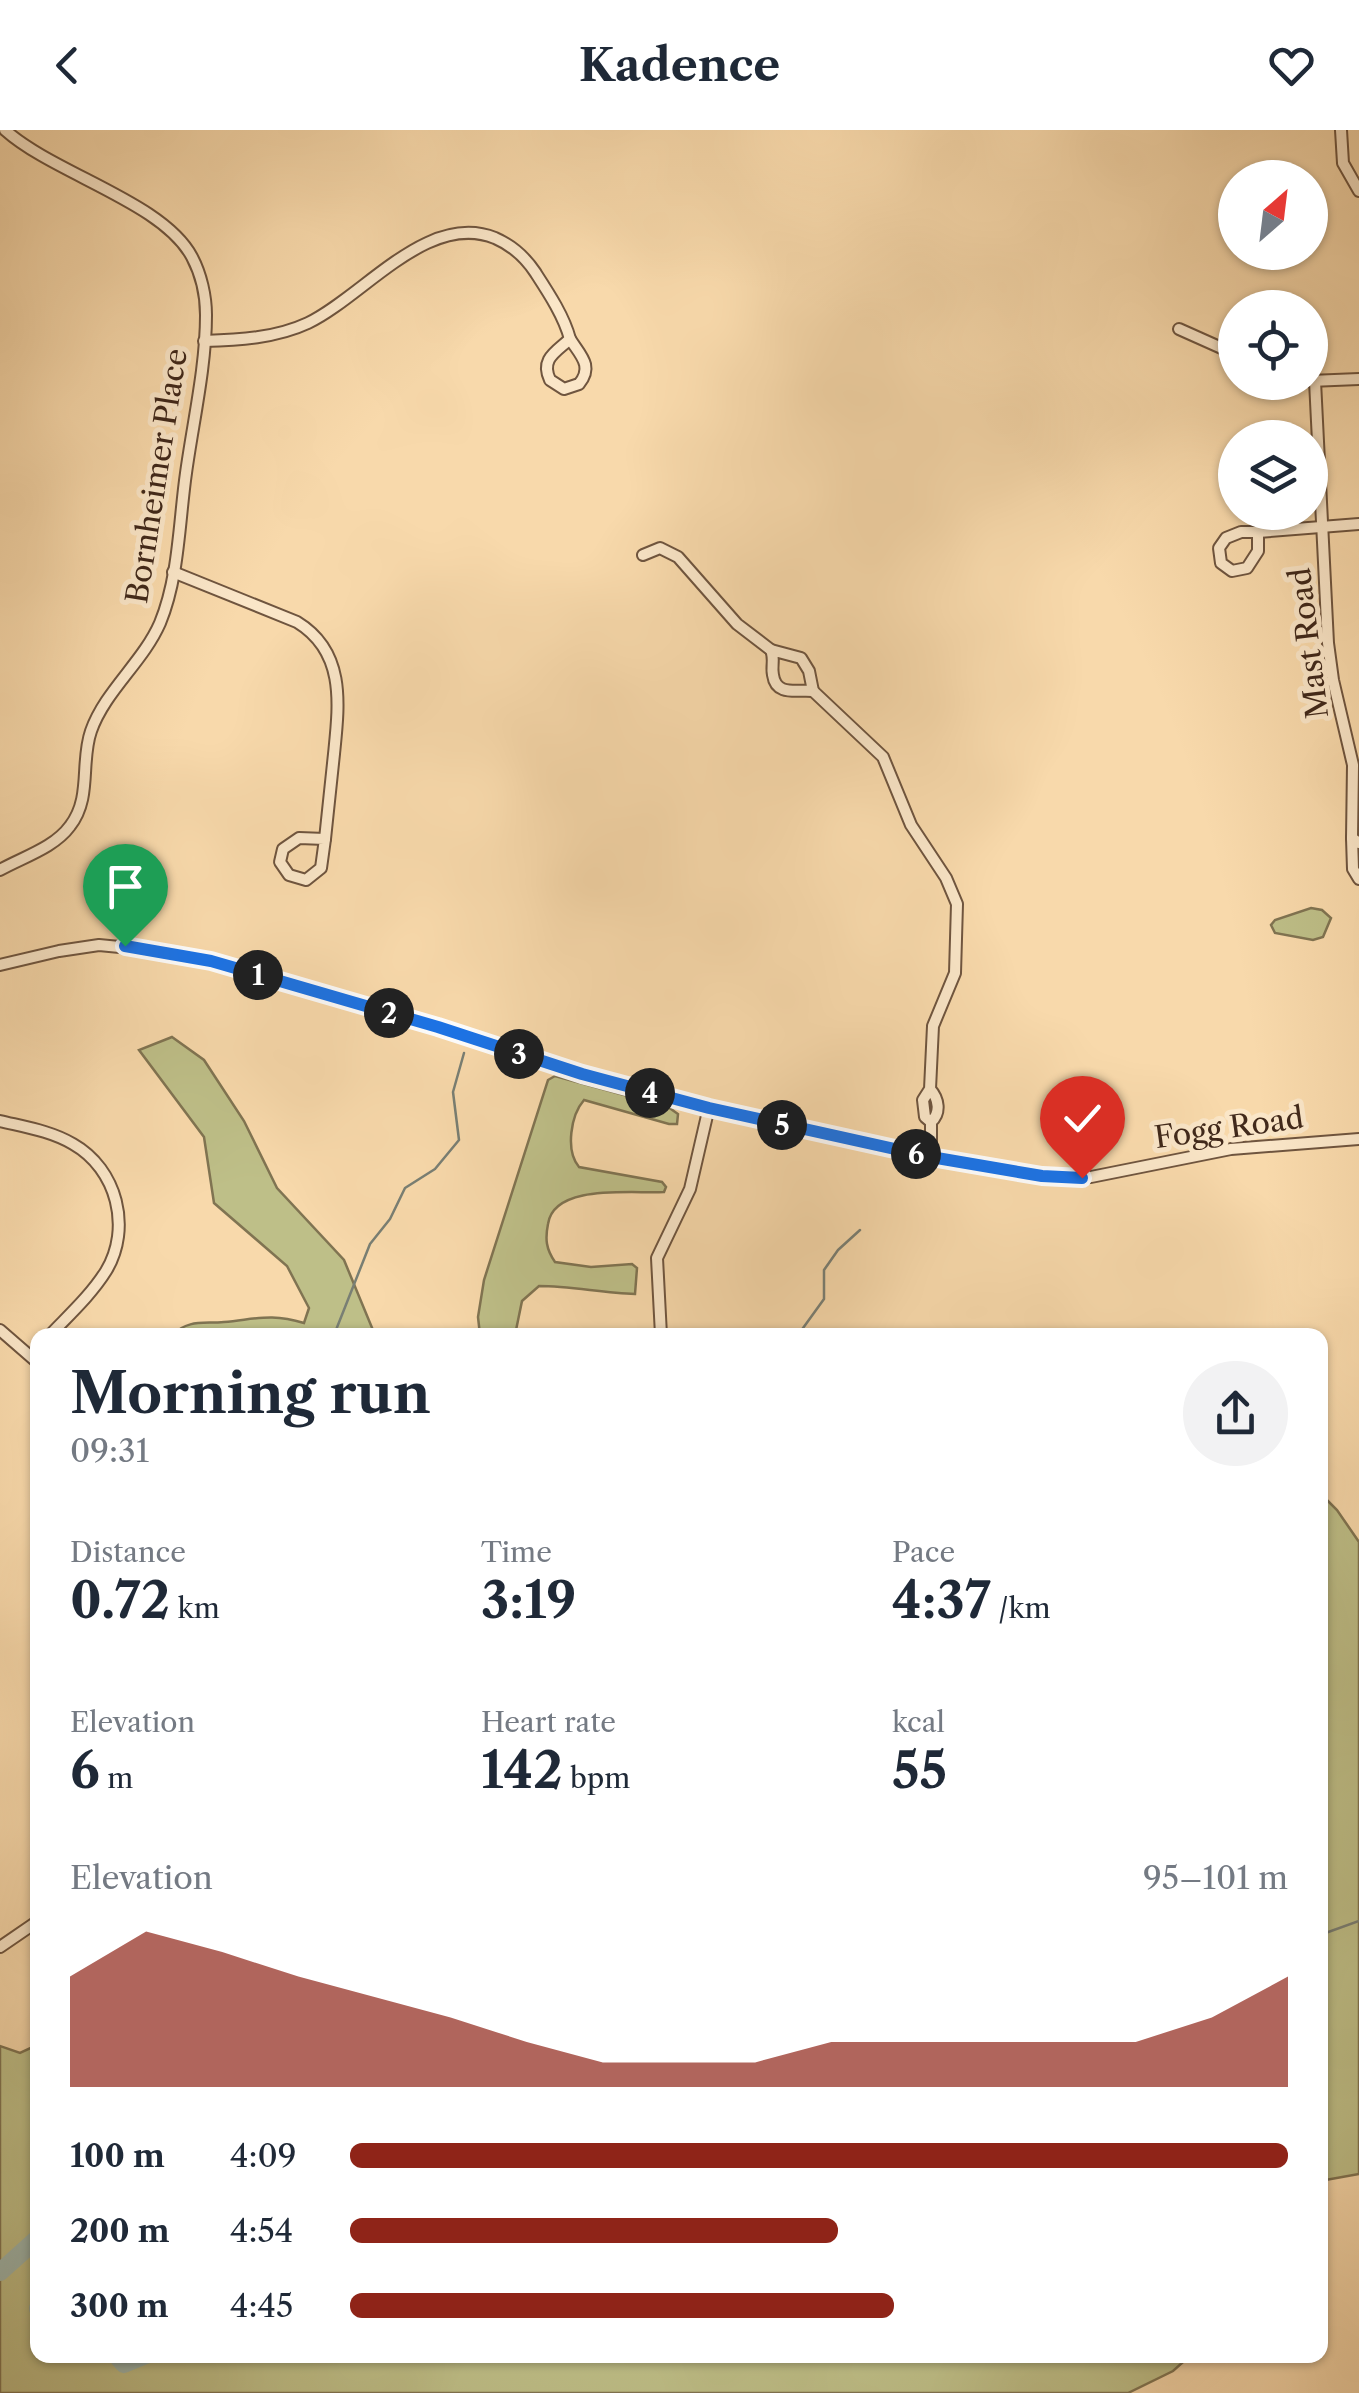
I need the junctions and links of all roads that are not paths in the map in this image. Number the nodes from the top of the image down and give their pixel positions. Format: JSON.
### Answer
{"nodes":[{"id":1,"x":6,"y":130,"type":"edge"},
{"id":2,"x":1341,"y":130,"type":"edge"},
{"id":3,"x":1359,"y":191,"type":"edge"},
{"id":4,"x":1179,"y":329,"type":"dead end"},
{"id":5,"x":570,"y":340,"type":"junction"},
{"id":6,"x":204,"y":341,"type":"junction"},
{"id":7,"x":1218,"y":346,"type":"edge"},
{"id":8,"x":1359,"y":378,"type":"edge"},
{"id":9,"x":1328,"y":380,"type":"edge"},
{"id":10,"x":1359,"y":524,"type":"edge"},
{"id":11,"x":1328,"y":527,"type":"edge"},
{"id":12,"x":1284,"y":530,"type":"edge"},
{"id":13,"x":1322,"y":530,"type":"edge"},
{"id":14,"x":1258,"y":532,"type":"junction"},
{"id":15,"x":643,"y":556,"type":"dead end"},
{"id":16,"x":173,"y":572,"type":"junction"},
{"id":17,"x":771,"y":650,"type":"junction"},
{"id":18,"x":814,"y":691,"type":"junction"},
{"id":19,"x":324,"y":839,"type":"junction"},
{"id":20,"x":1356,"y":840,"type":"edge"},
{"id":21,"x":0,"y":870,"type":"edge"},
{"id":22,"x":1359,"y":879,"type":"edge"},
{"id":23,"x":0,"y":965,"type":"edge"},
{"id":24,"x":709,"y":1108,"type":"junction"},
{"id":25,"x":0,"y":1121,"type":"edge"},
{"id":26,"x":1359,"y":1139,"type":"edge"},
{"id":27,"x":931,"y":1157,"type":"junction"},
{"id":28,"x":56,"y":1328,"type":"edge"},
{"id":29,"x":660,"y":1328,"type":"edge"},
{"id":30,"x":0,"y":1330,"type":"edge"},
{"id":31,"x":30,"y":1352,"type":"edge"},
{"id":32,"x":30,"y":1927,"type":"edge"},
{"id":33,"x":0,"y":1947,"type":"edge"}],
"edges":[{"from":1,"to":6,"type":"street","name":"Bornheimer Place"},
{"from":2,"to":3,"type":"street"},
{"from":4,"to":7,"type":"street"},
{"from":5,"to":5,"type":"street"},
{"from":5,"to":6,"type":"street"},
{"from":6,"to":16,"type":"street","name":"Bornheimer Place"},
{"from":8,"to":9,"type":"street"},
{"from":10,"to":11,"type":"street"},
{"from":12,"to":14,"type":"street"},
{"from":13,"to":20,"type":"street","name":"Mast Road"},
{"from":14,"to":14,"type":"street"},
{"from":15,"to":17,"type":"street"},
{"from":16,"to":19,"type":"street"},
{"from":16,"to":21,"type":"street","name":"Bornheimer Place"},
{"from":17,"to":18,"type":"street"},
{"from":17,"to":18,"type":"street"},
{"from":18,"to":27,"type":"street"},
{"from":19,"to":19,"type":"street"},
{"from":20,"to":22,"type":"street","name":"Mast Road"},
{"from":23,"to":24,"type":"street","name":"Fogg Road"},
{"from":24,"to":27,"type":"street","name":"Fogg Road"},
{"from":24,"to":29,"type":"street"},
{"from":25,"to":28,"type":"street"},
{"from":26,"to":27,"type":"street","name":"Fogg Road"},
{"from":30,"to":31,"type":"street"},
{"from":32,"to":33,"type":"street"}]}
